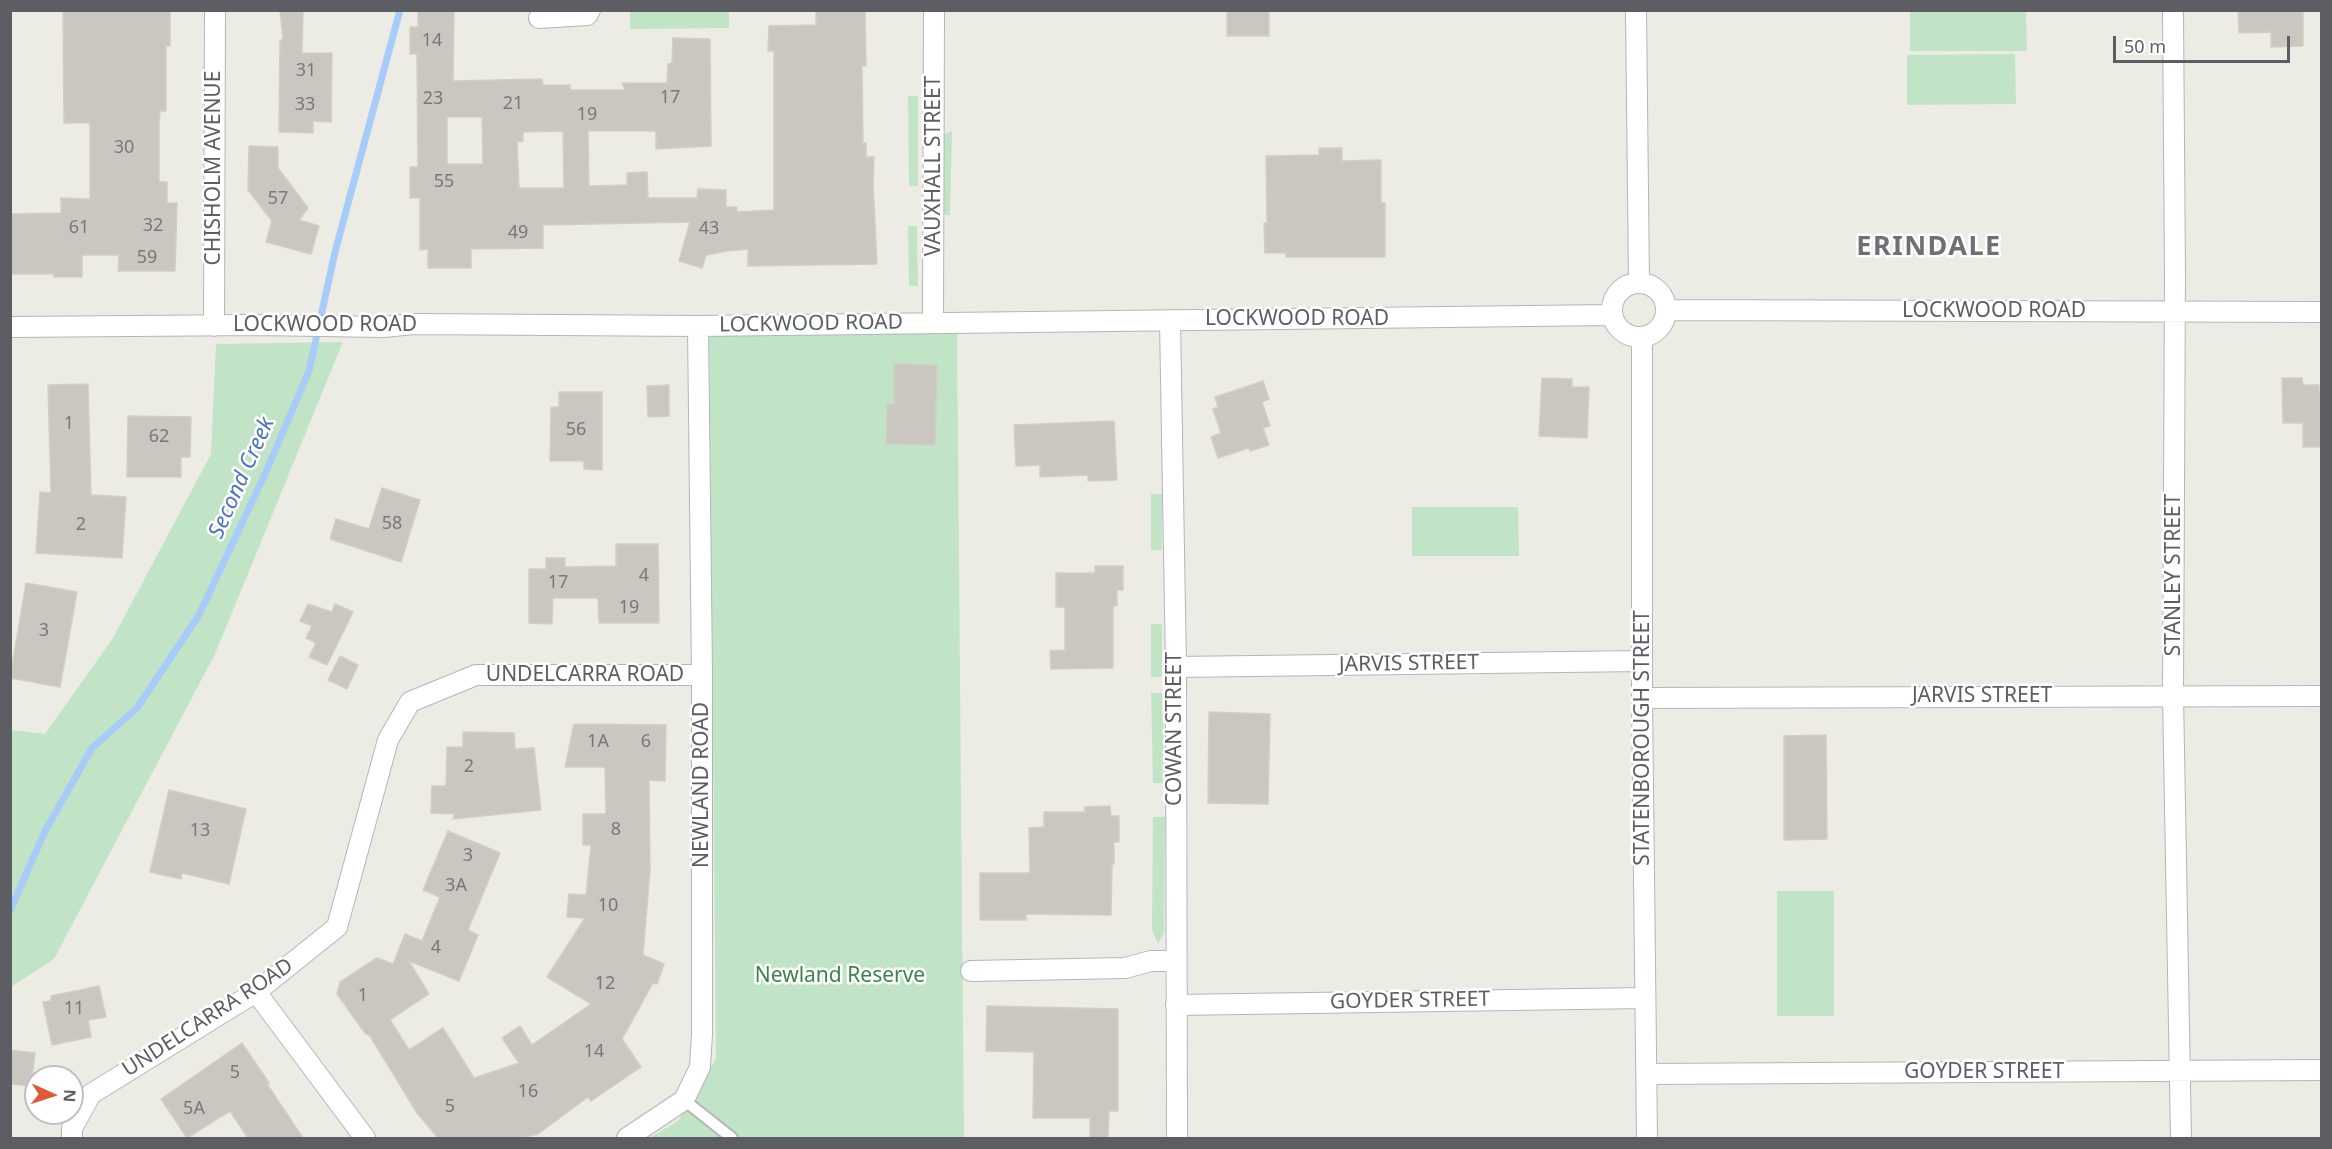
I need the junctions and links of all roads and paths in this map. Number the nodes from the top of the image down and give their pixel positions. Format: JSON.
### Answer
{"nodes":[{"id":1,"x":215,"y":10,"type":"edge"},
{"id":2,"x":590,"y":10,"type":"edge"},
{"id":3,"x":934,"y":10,"type":"edge"},
{"id":4,"x":1636,"y":10,"type":"edge"},
{"id":5,"x":2173,"y":10,"type":"edge"},
{"id":6,"x":539,"y":18,"type":"dead end"},
{"id":7,"x":1639,"y":283,"type":"junction"},
{"id":8,"x":1666,"y":310,"type":"junction"},
{"id":9,"x":2175,"y":312,"type":"junction"},
{"id":10,"x":2322,"y":312,"type":"edge"},
{"id":11,"x":1612,"y":315,"type":"junction"},
{"id":12,"x":1170,"y":320,"type":"junction"},
{"id":13,"x":933,"y":322,"type":"junction"},
{"id":14,"x":214,"y":326,"type":"junction"},
{"id":15,"x":698,"y":326,"type":"junction"},
{"id":16,"x":10,"y":327,"type":"edge"},
{"id":17,"x":1642,"y":338,"type":"junction"},
{"id":18,"x":1642,"y":661,"type":"junction"},
{"id":19,"x":1176,"y":667,"type":"junction"},
{"id":20,"x":702,"y":675,"type":"junction"},
{"id":21,"x":2173,"y":695,"type":"junction"},
{"id":22,"x":2322,"y":696,"type":"edge"},
{"id":23,"x":1642,"y":698,"type":"junction"},
{"id":24,"x":1176,"y":961,"type":"junction"},
{"id":25,"x":971,"y":971,"type":"dead end"},
{"id":26,"x":256,"y":992,"type":"junction"},
{"id":27,"x":1645,"y":998,"type":"junction"},
{"id":28,"x":1176,"y":1005,"type":"junction"},
{"id":29,"x":2180,"y":1070,"type":"junction"},
{"id":30,"x":2322,"y":1070,"type":"edge"},
{"id":31,"x":1647,"y":1074,"type":"junction"},
{"id":32,"x":684,"y":1100,"type":"junction"},
{"id":33,"x":72,"y":1138,"type":"edge"},
{"id":34,"x":364,"y":1138,"type":"edge"},
{"id":35,"x":627,"y":1138,"type":"edge"},
{"id":36,"x":732,"y":1138,"type":"edge"},
{"id":37,"x":1177,"y":1138,"type":"edge"},
{"id":38,"x":1647,"y":1138,"type":"edge"},
{"id":39,"x":2181,"y":1138,"type":"edge"}],
"edges":[{"from":1,"to":14,"type":"street","name":"CHISHOLM AVENUE"},
{"from":2,"to":6,"type":"street"},
{"from":3,"to":13,"type":"street","name":"VAUXHALL STREET"},
{"from":4,"to":7,"type":"street"},
{"from":5,"to":9,"type":"street","name":"STANLEY STREET"},
{"from":7,"to":8,"type":"street"},
{"from":7,"to":11,"type":"street"},
{"from":8,"to":9,"type":"street","name":"LOCKWOOD ROAD"},
{"from":8,"to":17,"type":"street"},
{"from":9,"to":10,"type":"street","name":"LOCKWOOD ROAD"},
{"from":9,"to":21,"type":"street","name":"STANLEY STREET"},
{"from":11,"to":12,"type":"street","name":"LOCKWOOD ROAD"},
{"from":11,"to":17,"type":"street"},
{"from":12,"to":13,"type":"street","name":"LOCKWOOD ROAD"},
{"from":12,"to":19,"type":"street","name":"COWAN STREET"},
{"from":13,"to":15,"type":"street","name":"LOCKWOOD ROAD"},
{"from":14,"to":15,"type":"street","name":"LOCKWOOD ROAD"},
{"from":14,"to":16,"type":"street","name":"LOCKWOOD ROAD"},
{"from":15,"to":20,"type":"street","name":"NEWLAND ROAD"},
{"from":17,"to":18,"type":"street","name":"STATENBOROUGH STREET"},
{"from":18,"to":19,"type":"street","name":"JARVIS STREET"},
{"from":18,"to":23,"type":"street","name":"STATENBOROUGH STREET"},
{"from":19,"to":24,"type":"street","name":"COWAN STREET"},
{"from":20,"to":26,"type":"street","name":"UNDELCARRA ROAD"},
{"from":20,"to":32,"type":"street","name":"NEWLAND ROAD"},
{"from":21,"to":22,"type":"street","name":"JARVIS STREET"},
{"from":21,"to":23,"type":"street","name":"JARVIS STREET"},
{"from":21,"to":29,"type":"street","name":"STANLEY STREET"},
{"from":23,"to":27,"type":"street","name":"STATENBOROUGH STREET"},
{"from":24,"to":25,"type":"street"},
{"from":24,"to":28,"type":"street","name":"COWAN STREET"},
{"from":26,"to":33,"type":"street","name":"UNDELCARRA ROAD"},
{"from":26,"to":34,"type":"street"},
{"from":27,"to":28,"type":"street","name":"GOYDER STREET"},
{"from":27,"to":31,"type":"street","name":"STATENBOROUGH STREET"},
{"from":28,"to":37,"type":"street","name":"COWAN STREET"},
{"from":29,"to":30,"type":"street","name":"GOYDER STREET"},
{"from":29,"to":31,"type":"street","name":"GOYDER STREET"},
{"from":29,"to":39,"type":"street","name":"STANLEY STREET"},
{"from":31,"to":38,"type":"street","name":"STATENBOROUGH STREET"},
{"from":32,"to":35,"type":"street"},
{"from":32,"to":36,"type":"lane"}]}
